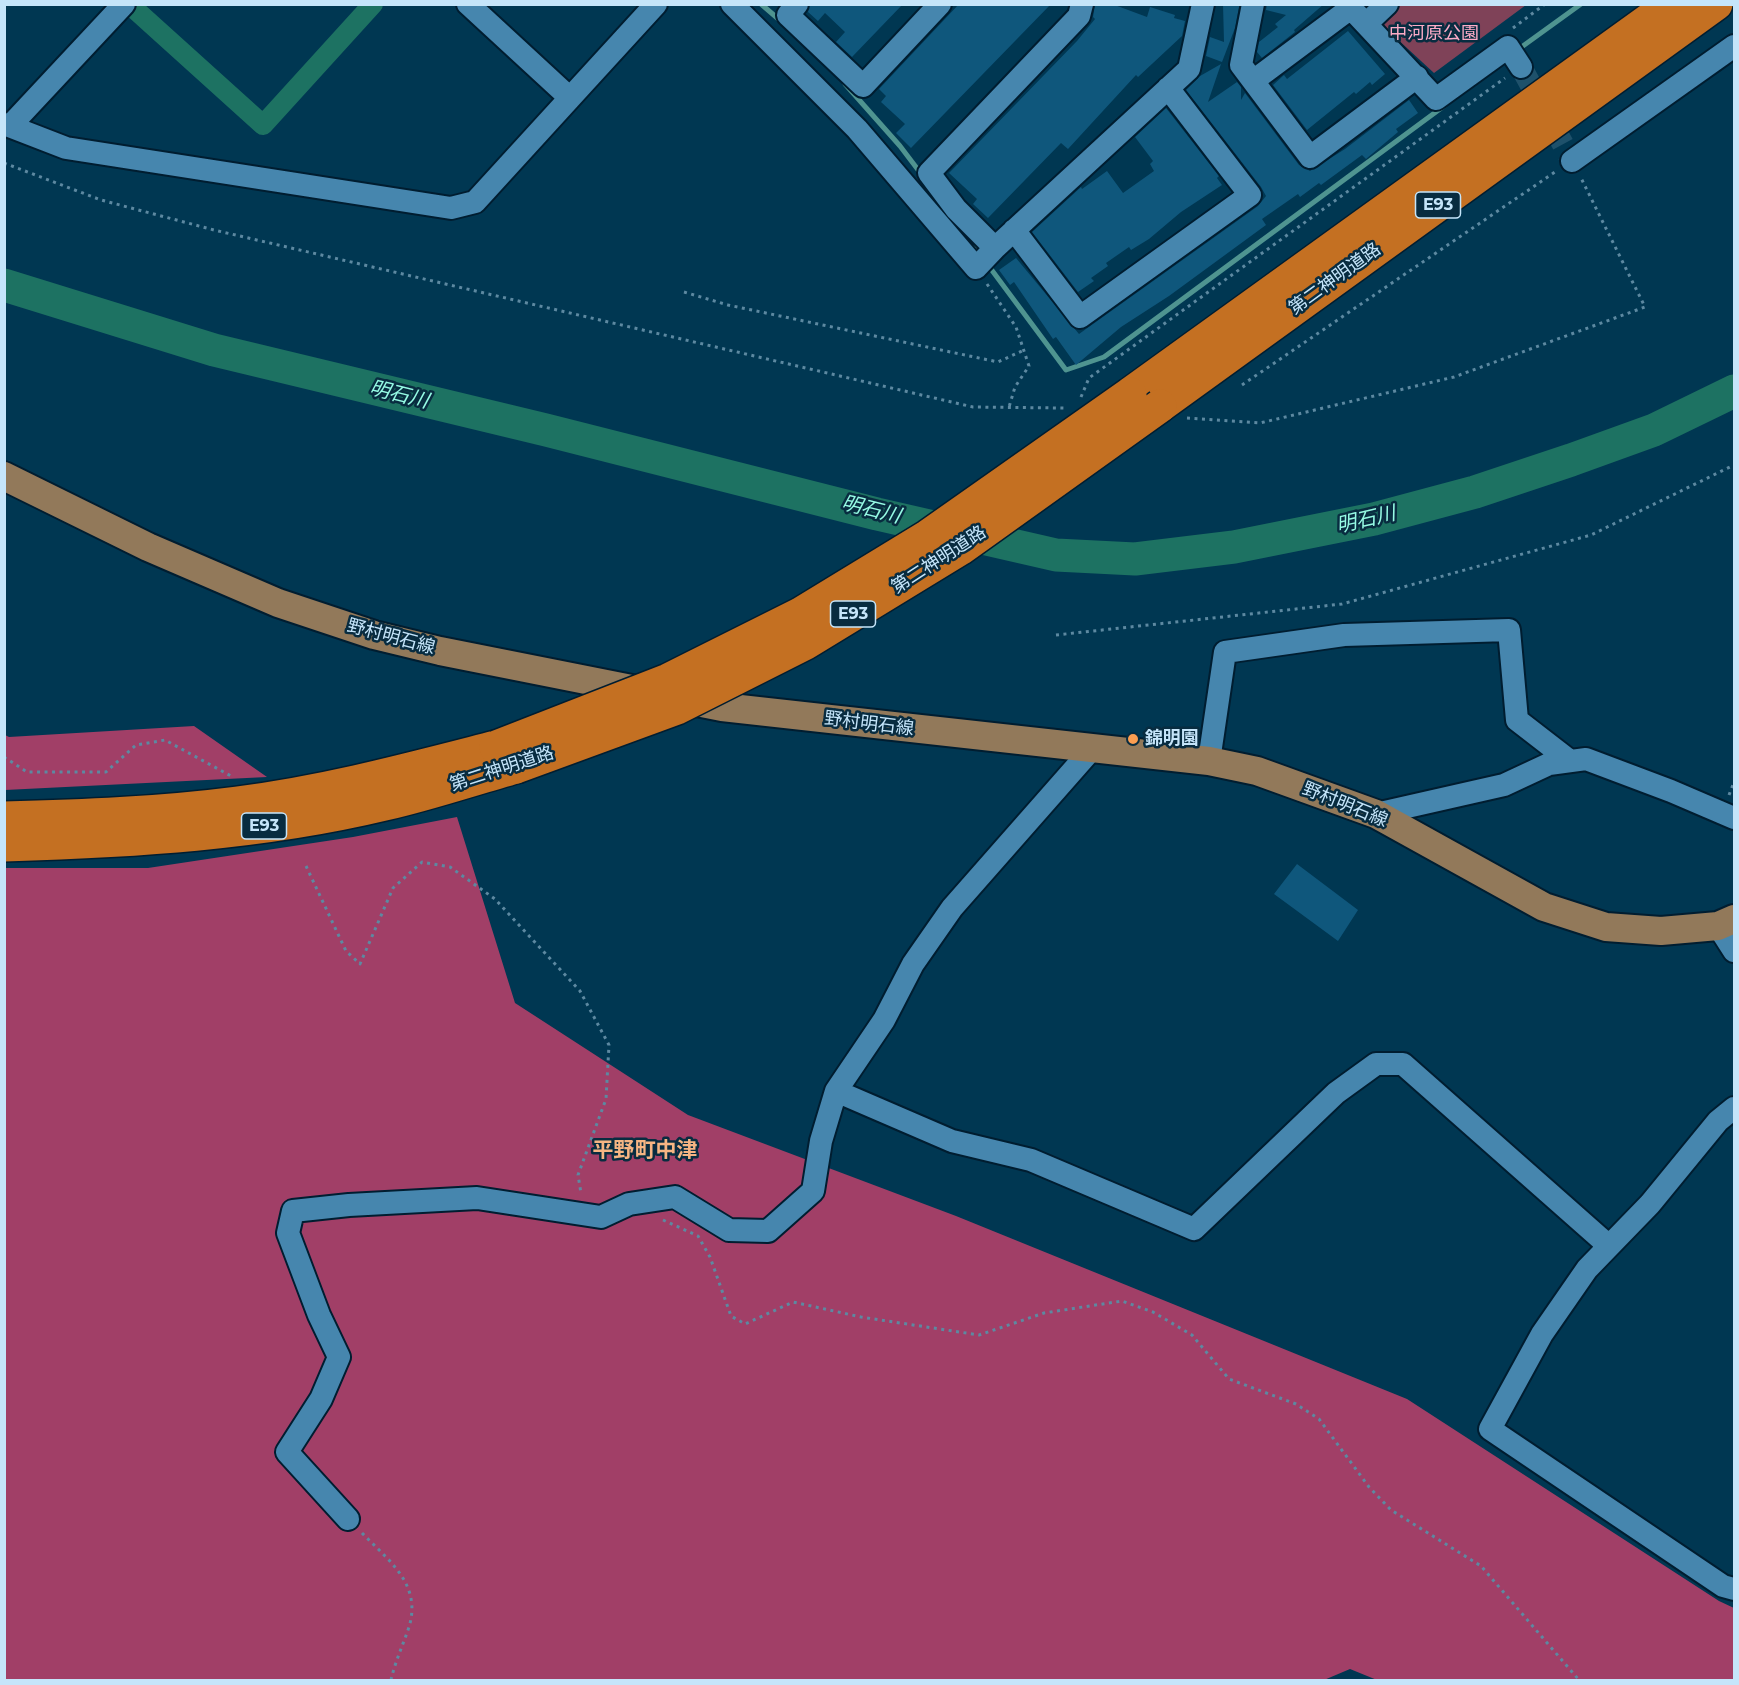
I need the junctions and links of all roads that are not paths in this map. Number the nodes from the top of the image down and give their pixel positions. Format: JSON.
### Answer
{"nodes":[{"id":1,"x":124,"y":4,"type":"edge"},
{"id":2,"x":468,"y":4,"type":"edge"},
{"id":3,"x":656,"y":4,"type":"edge"},
{"id":4,"x":732,"y":4,"type":"edge"},
{"id":5,"x":797,"y":4,"type":"edge"},
{"id":6,"x":940,"y":4,"type":"edge"},
{"id":7,"x":1082,"y":4,"type":"edge"},
{"id":8,"x":1203,"y":4,"type":"edge"},
{"id":9,"x":1253,"y":4,"type":"edge"},
{"id":10,"x":1387,"y":4,"type":"edge"},
{"id":11,"x":1671,"y":4,"type":"edge"},
{"id":12,"x":1716,"y":4,"type":"edge"},
{"id":13,"x":1355,"y":12,"type":"edge"},
{"id":14,"x":1734,"y":46,"type":"edge"},
{"id":15,"x":1521,"y":67,"type":"tunnel mouth"},
{"id":16,"x":1417,"y":77,"type":"junction"},
{"id":17,"x":1253,"y":81,"type":"junction"},
{"id":18,"x":1168,"y":88,"type":"junction"},
{"id":19,"x":570,"y":98,"type":"junction"},
{"id":20,"x":7,"y":125,"type":"edge"},
{"id":21,"x":1572,"y":161,"type":"road end"},
{"id":22,"x":1014,"y":230,"type":"junction"},
{"id":23,"x":995,"y":248,"type":"junction"},
{"id":24,"x":4,"y":476,"type":"edge"},
{"id":25,"x":1091,"y":750,"type":"junction"},
{"id":26,"x":506,"y":757,"type":"junction"},
{"id":27,"x":1209,"y":761,"type":"junction"},
{"id":28,"x":1570,"y":761,"type":"junction"},
{"id":29,"x":1376,"y":814,"type":"junction"},
{"id":30,"x":4,"y":818,"type":"edge"},
{"id":31,"x":1734,"y":818,"type":"edge"},
{"id":32,"x":4,"y":845,"type":"edge"},
{"id":33,"x":1726,"y":922,"type":"edge"},
{"id":34,"x":1734,"y":951,"type":"edge"},
{"id":35,"x":836,"y":1091,"type":"junction"},
{"id":36,"x":1734,"y":1108,"type":"edge"},
{"id":37,"x":1609,"y":1246,"type":"junction"},
{"id":38,"x":348,"y":1519,"type":"road end"},
{"id":39,"x":1734,"y":1589,"type":"edge"}],
"edges":[{"from":1,"to":20,"type":"street"},
{"from":2,"to":19,"type":"street"},
{"from":3,"to":19,"type":"street"},
{"from":4,"to":23,"type":"street"},
{"from":5,"to":6,"type":"street"},
{"from":7,"to":23,"type":"street"},
{"from":8,"to":18,"type":"street"},
{"from":9,"to":17,"type":"street"},
{"from":10,"to":13,"type":"street"},
{"from":11,"to":26,"type":"highway","name":"第二神明道路","number":"E93","bridge":true},
{"from":12,"to":26,"type":"highway","name":"第二神明道路","number":"E93","bridge":true},
{"from":13,"to":16,"type":"street"},
{"from":13,"to":17,"type":"street"},
{"from":14,"to":21,"type":"street"},
{"from":15,"to":16,"type":"street"},
{"from":16,"to":17,"type":"street"},
{"from":18,"to":22,"type":"street"},
{"from":18,"to":22,"type":"street"},
{"from":19,"to":20,"type":"street"},
{"from":22,"to":23,"type":"street"},
{"from":24,"to":25,"type":"main road","name":"野村明石線"},
{"from":25,"to":27,"type":"main road","name":"野村明石線"},
{"from":25,"to":35,"type":"street"},
{"from":26,"to":30,"type":"highway","name":"第二神明道路","number":"E93"},
{"from":26,"to":32,"type":"highway","name":"第二神明道路","number":"E93"},
{"from":27,"to":28,"type":"street"},
{"from":27,"to":29,"type":"main road","name":"野村明石線"},
{"from":28,"to":29,"type":"street"},
{"from":28,"to":31,"type":"street"},
{"from":29,"to":33,"type":"main road","name":"野村明石線"},
{"from":33,"to":34,"type":"street"},
{"from":35,"to":37,"type":"street"},
{"from":35,"to":38,"type":"street"},
{"from":36,"to":37,"type":"street"},
{"from":37,"to":39,"type":"street"}]}
